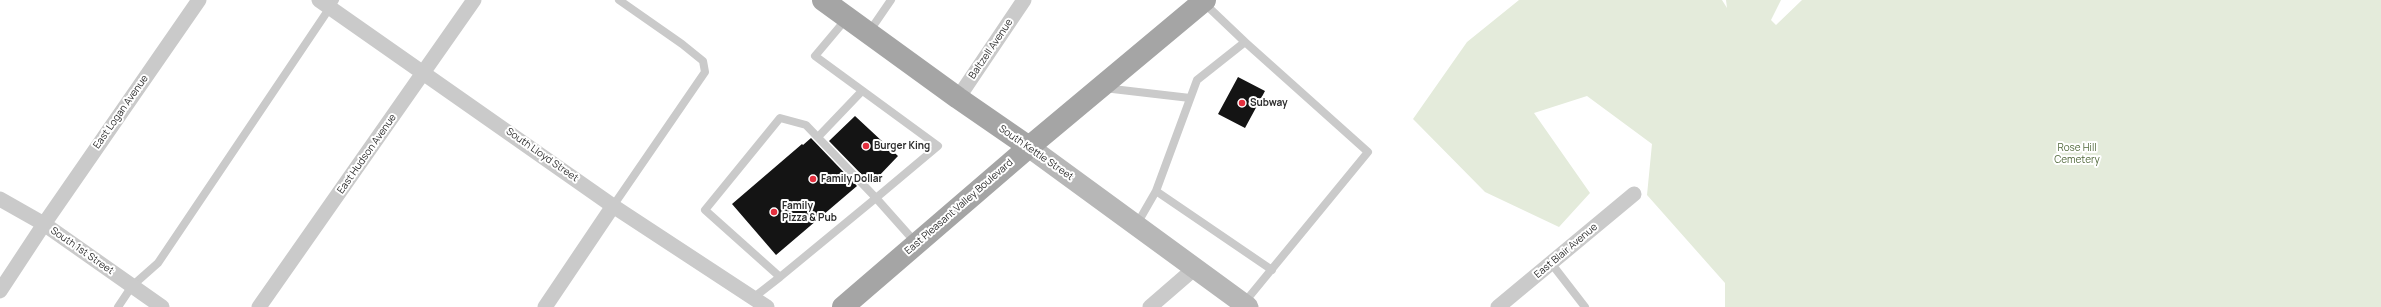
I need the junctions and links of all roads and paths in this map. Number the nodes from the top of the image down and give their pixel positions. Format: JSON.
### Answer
{"nodes":[{"id":1,"x":199,"y":0,"type":"edge"},
{"id":2,"x":474,"y":0,"type":"edge"},
{"id":3,"x":618,"y":0,"type":"edge"},
{"id":4,"x":823,"y":0,"type":"edge"},
{"id":5,"x":891,"y":0,"type":"edge"},
{"id":6,"x":1024,"y":0,"type":"edge"},
{"id":7,"x":1204,"y":1,"type":"edge"},
{"id":8,"x":328,"y":2,"type":"edge"},
{"id":9,"x":847,"y":18,"type":"junction"},
{"id":10,"x":868,"y":33,"type":"junction"},
{"id":11,"x":1245,"y":42,"type":"junction"},
{"id":12,"x":424,"y":72,"type":"junction"},
{"id":13,"x":1099,"y":88,"type":"junction"},
{"id":14,"x":862,"y":91,"type":"junction"},
{"id":15,"x":958,"y":98,"type":"junction"},
{"id":16,"x":1190,"y":98,"type":"junction"},
{"id":17,"x":818,"y":137,"type":"junction"},
{"id":18,"x":1029,"y":147,"type":"junction"},
{"id":19,"x":1156,"y":191,"type":"junction"},
{"id":20,"x":1634,"y":194,"type":"dead end"},
{"id":21,"x":876,"y":198,"type":"junction"},
{"id":22,"x":0,"y":199,"type":"edge"},
{"id":23,"x":613,"y":206,"type":"junction"},
{"id":24,"x":44,"y":224,"type":"junction"},
{"id":25,"x":1136,"y":225,"type":"junction"},
{"id":26,"x":916,"y":243,"type":"junction"},
{"id":27,"x":1551,"y":263,"type":"junction"},
{"id":28,"x":1195,"y":268,"type":"junction"},
{"id":29,"x":1272,"y":270,"type":"junction"},
{"id":30,"x":780,"y":277,"type":"junction"},
{"id":31,"x":132,"y":286,"type":"junction"},
{"id":32,"x":0,"y":291,"type":"edge"},
{"id":33,"x":753,"y":298,"type":"junction"},
{"id":34,"x":1246,"y":305,"type":"edge"},
{"id":35,"x":118,"y":307,"type":"edge"},
{"id":36,"x":162,"y":307,"type":"edge"},
{"id":37,"x":260,"y":307,"type":"edge"},
{"id":38,"x":545,"y":307,"type":"edge"},
{"id":39,"x":767,"y":307,"type":"edge"},
{"id":40,"x":843,"y":307,"type":"edge"},
{"id":41,"x":1150,"y":307,"type":"edge"},
{"id":42,"x":1498,"y":307,"type":"edge"},
{"id":43,"x":1585,"y":307,"type":"edge"}],
"edges":[{"from":1,"to":24,"type":"street","name":"East Logan Avenue"},
{"from":2,"to":12,"type":"street","name":"East Hudson Avenue"},
{"from":3,"to":23,"type":"lane"},
{"from":4,"to":9,"type":"main road","name":"South Kettle Street"},
{"from":5,"to":10,"type":"lane"},
{"from":6,"to":15,"type":"street","name":"Baltzell Avenue"},
{"from":7,"to":11,"type":"lane"},
{"from":7,"to":13,"type":"main road","name":"East Pleasant Valley Boulevard"},
{"from":8,"to":12,"type":"street","name":"South Lloyd Street"},
{"from":8,"to":31,"type":"lane"},
{"from":9,"to":10,"type":"main road","name":"South Kettle Street"},
{"from":9,"to":14,"type":"lane"},
{"from":10,"to":15,"type":"main road","name":"South Kettle Street"},
{"from":11,"to":16,"type":"lane"},
{"from":11,"to":29,"type":"lane"},
{"from":12,"to":23,"type":"street","name":"South Lloyd Street"},
{"from":12,"to":37,"type":"street","name":"East Hudson Avenue"},
{"from":13,"to":16,"type":"lane"},
{"from":13,"to":18,"type":"main road","name":"East Pleasant Valley Boulevard"},
{"from":14,"to":17,"type":"lane"},
{"from":14,"to":21,"type":"lane"},
{"from":15,"to":18,"type":"main road","name":"South Kettle Street"},
{"from":16,"to":19,"type":"lane"},
{"from":17,"to":21,"type":"lane"},
{"from":17,"to":30,"type":"lane"},
{"from":18,"to":25,"type":"street","name":"South Kettle Street"},
{"from":18,"to":26,"type":"main road","name":"East Pleasant Valley Boulevard"},
{"from":19,"to":25,"type":"lane"},
{"from":19,"to":29,"type":"lane"},
{"from":20,"to":27,"type":"street","name":"East Blair Avenue"},
{"from":21,"to":26,"type":"lane"},
{"from":21,"to":30,"type":"lane"},
{"from":22,"to":24,"type":"street","name":"South 1st Street"},
{"from":23,"to":33,"type":"street","name":"South Lloyd Street"},
{"from":23,"to":38,"type":"street"},
{"from":24,"to":31,"type":"street","name":"South 1st Street"},
{"from":24,"to":32,"type":"street","name":"East Logan Avenue"},
{"from":25,"to":28,"type":"street","name":"South Kettle Street"},
{"from":26,"to":40,"type":"main road","name":"East Pleasant Valley Boulevard"},
{"from":27,"to":42,"type":"street","name":"East Blair Avenue"},
{"from":27,"to":43,"type":"lane"},
{"from":28,"to":34,"type":"street","name":"South Kettle Street"},
{"from":28,"to":41,"type":"street"},
{"from":29,"to":34,"type":"lane"},
{"from":30,"to":33,"type":"lane"},
{"from":31,"to":35,"type":"lane"},
{"from":31,"to":36,"type":"street","name":"South 1st Street"},
{"from":33,"to":39,"type":"street","name":"South Lloyd Street"}]}
